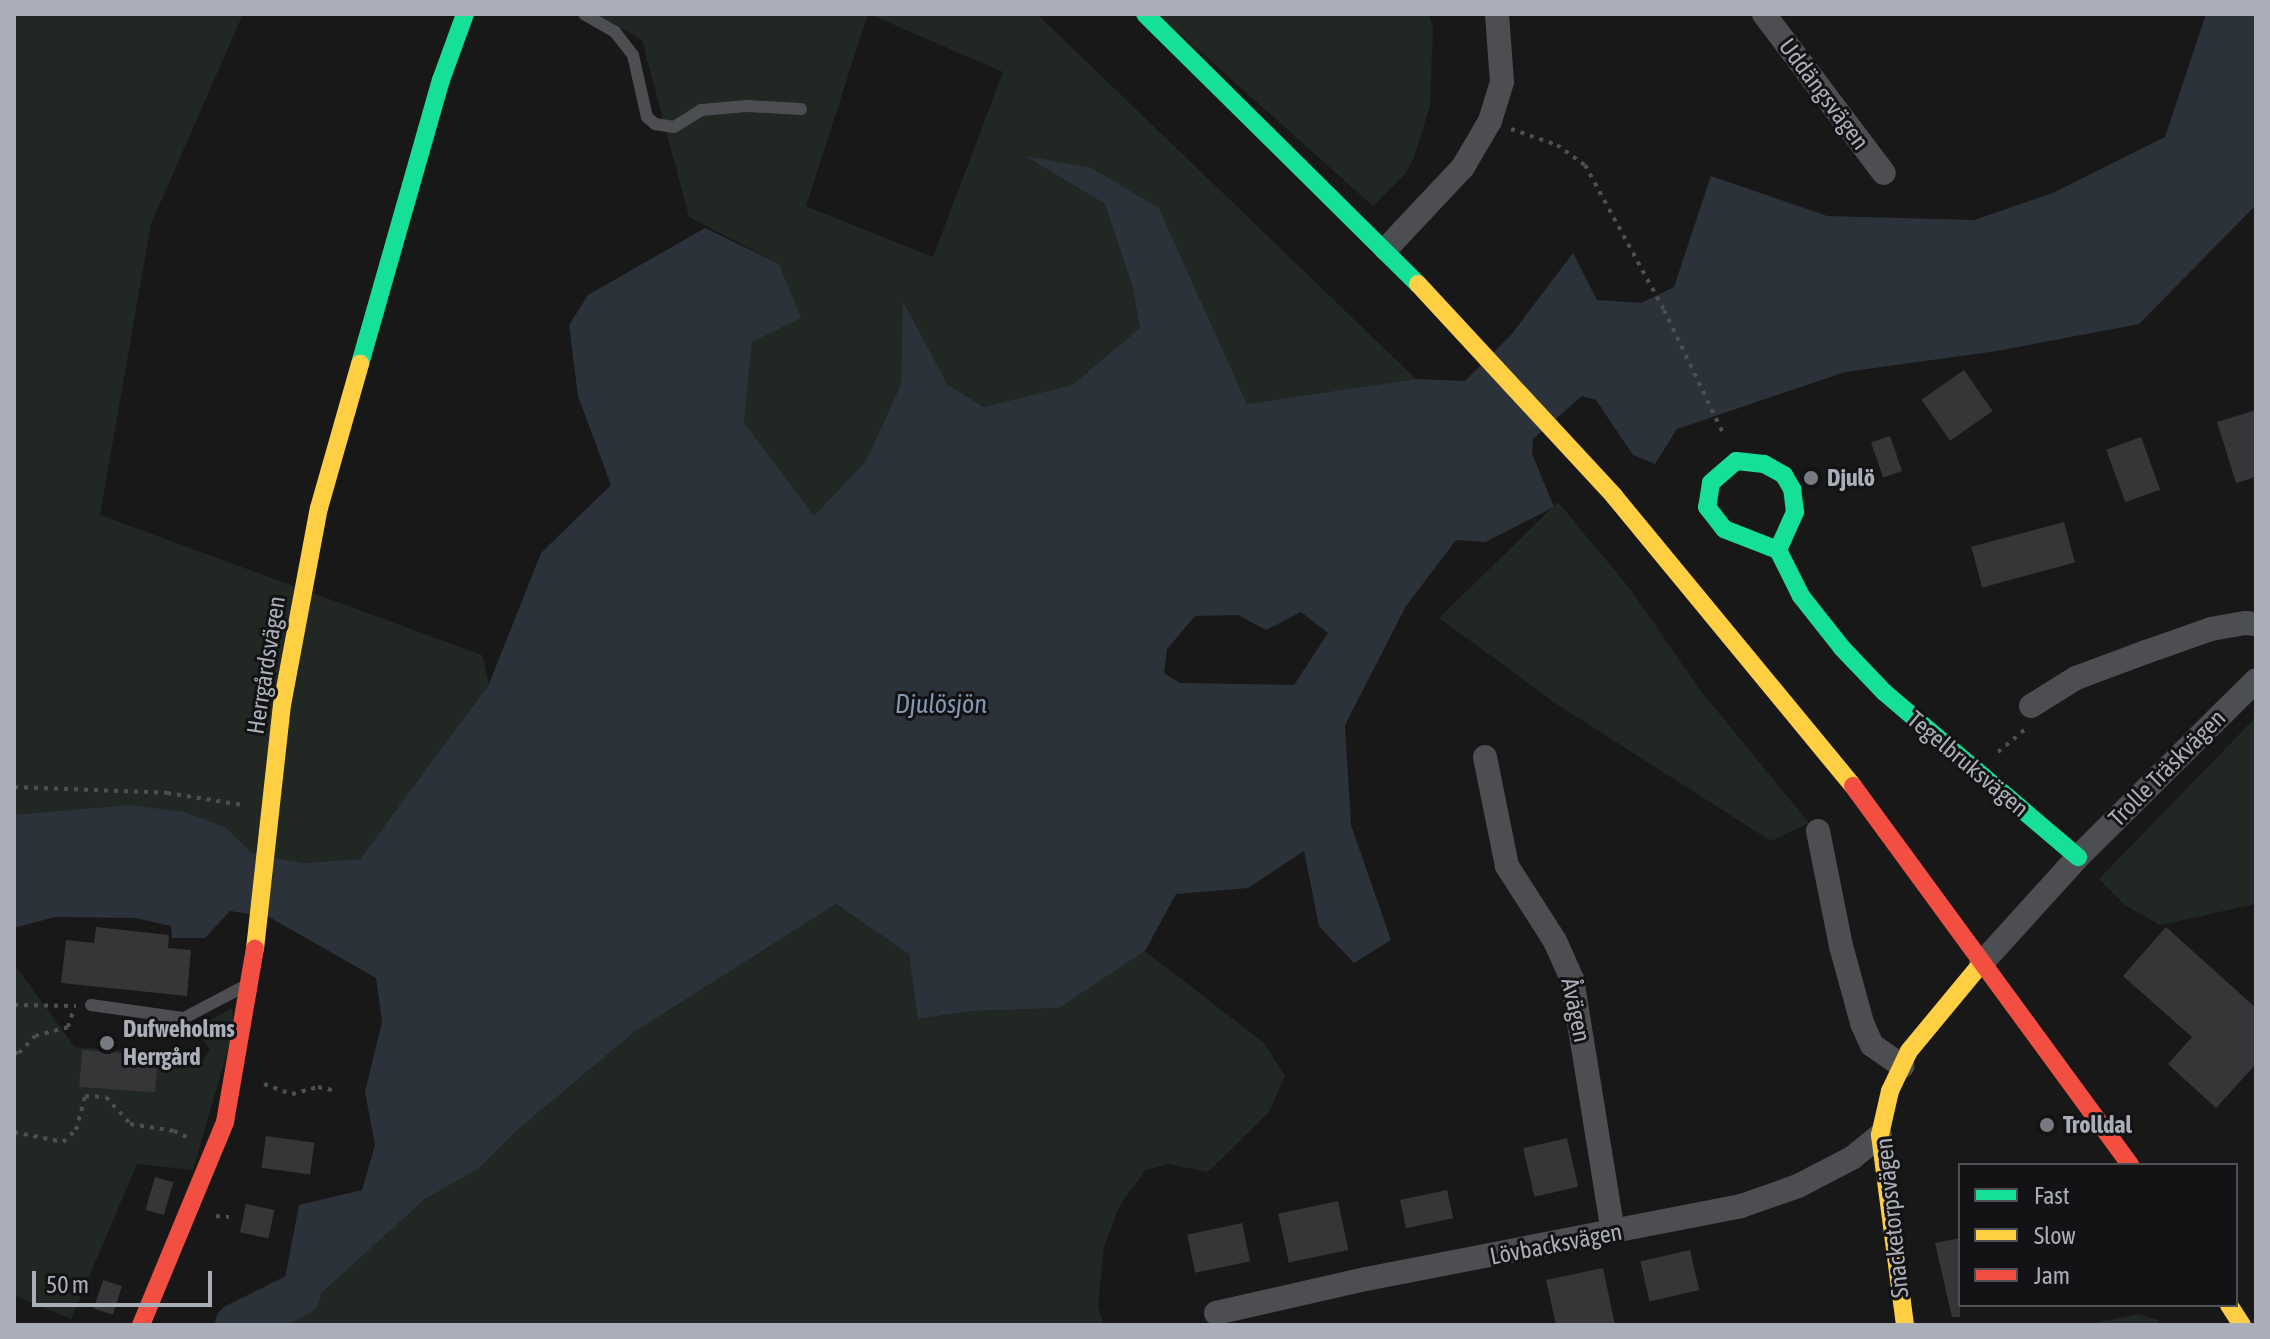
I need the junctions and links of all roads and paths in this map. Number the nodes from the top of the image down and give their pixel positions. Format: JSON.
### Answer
{"nodes":[{"id":1,"x":465,"y":14,"type":"edge"},
{"id":2,"x":584,"y":14,"type":"edge"},
{"id":3,"x":1145,"y":14,"type":"edge"},
{"id":4,"x":1497,"y":14,"type":"edge"},
{"id":5,"x":1764,"y":14,"type":"edge"},
{"id":6,"x":801,"y":109,"type":"dead end"},
{"id":7,"x":1490,"y":121,"type":"junction"},
{"id":8,"x":1884,"y":173,"type":"dead end"},
{"id":9,"x":1386,"y":249,"type":"junction"},
{"id":10,"x":1736,"y":461,"type":"junction"},
{"id":11,"x":1778,"y":550,"type":"junction"},
{"id":12,"x":2256,"y":624,"type":"edge"},
{"id":13,"x":2256,"y":680,"type":"edge"},
{"id":14,"x":2031,"y":706,"type":"joint"},
{"id":15,"x":1485,"y":757,"type":"dead end"},
{"id":16,"x":1979,"y":773,"type":"junction"},
{"id":17,"x":14,"y":787,"type":"edge"},
{"id":18,"x":269,"y":809,"type":"junction"},
{"id":19,"x":1818,"y":831,"type":"dead end"},
{"id":20,"x":2078,"y":857,"type":"junction"},
{"id":21,"x":1981,"y":964,"type":"junction"},
{"id":22,"x":251,"y":983,"type":"junction"},
{"id":23,"x":14,"y":1005,"type":"edge"},
{"id":24,"x":91,"y":1005,"type":"joint"},
{"id":25,"x":76,"y":1006,"type":"junction"},
{"id":26,"x":14,"y":1053,"type":"edge"},
{"id":27,"x":1902,"y":1066,"type":"junction"},
{"id":28,"x":234,"y":1082,"type":"junction"},
{"id":29,"x":337,"y":1091,"type":"dead end"},
{"id":30,"x":14,"y":1132,"type":"edge"},
{"id":31,"x":1880,"y":1135,"type":"junction"},
{"id":32,"x":217,"y":1142,"type":"junction"},
{"id":33,"x":2129,"y":1163,"type":"edge"},
{"id":34,"x":1613,"y":1232,"type":"junction"},
{"id":35,"x":2230,"y":1307,"type":"edge"},
{"id":36,"x":1216,"y":1313,"type":"dead end"},
{"id":37,"x":141,"y":1325,"type":"edge"},
{"id":38,"x":1905,"y":1325,"type":"edge"},
{"id":39,"x":2242,"y":1325,"type":"edge"}],
"edges":[{"from":1,"to":18,"type":"street","name":"Herrgårdsvägen"},
{"from":2,"to":6,"type":"lane"},
{"from":3,"to":9,"type":"street"},
{"from":4,"to":7,"type":"street"},
{"from":5,"to":8,"type":"street","name":"Uddängsvägen"},
{"from":7,"to":9,"type":"street"},
{"from":7,"to":10,"type":"path"},
{"from":9,"to":21,"type":"street"},
{"from":10,"to":11,"type":"street"},
{"from":10,"to":11,"type":"street"},
{"from":11,"to":16,"type":"street","name":"Tegelbruksvägen"},
{"from":12,"to":14,"type":"street"},
{"from":13,"to":20,"type":"street","name":"Trolle Träskvägen"},
{"from":14,"to":16,"type":"path"},
{"from":15,"to":34,"type":"street","name":"Åvägen"},
{"from":16,"to":20,"type":"street","name":"Tegelbruksvägen"},
{"from":17,"to":18,"type":"path"},
{"from":18,"to":22,"type":"street","name":"Herrgårdsvägen"},
{"from":19,"to":27,"type":"street"},
{"from":20,"to":21,"type":"street"},
{"from":21,"to":27,"type":"street","name":"Snacketorpsvägen"},
{"from":21,"to":33,"type":"street"},
{"from":22,"to":24,"type":"lane"},
{"from":22,"to":28,"type":"street","name":"Herrgårdsvägen"},
{"from":23,"to":25,"type":"path"},
{"from":24,"to":25,"type":"path"},
{"from":25,"to":26,"type":"path"},
{"from":27,"to":31,"type":"street","name":"Snacketorpsvägen"},
{"from":28,"to":29,"type":"path"},
{"from":28,"to":32,"type":"street","name":"Herrgårdsvägen"},
{"from":30,"to":32,"type":"path"},
{"from":31,"to":34,"type":"street","name":"Lövbacksvägen"},
{"from":31,"to":38,"type":"street","name":"Snacketorpsvägen"},
{"from":32,"to":37,"type":"street","name":"Herrgårdsvägen"},
{"from":34,"to":36,"type":"street","name":"Lövbacksvägen"},
{"from":35,"to":39,"type":"street"}]}
